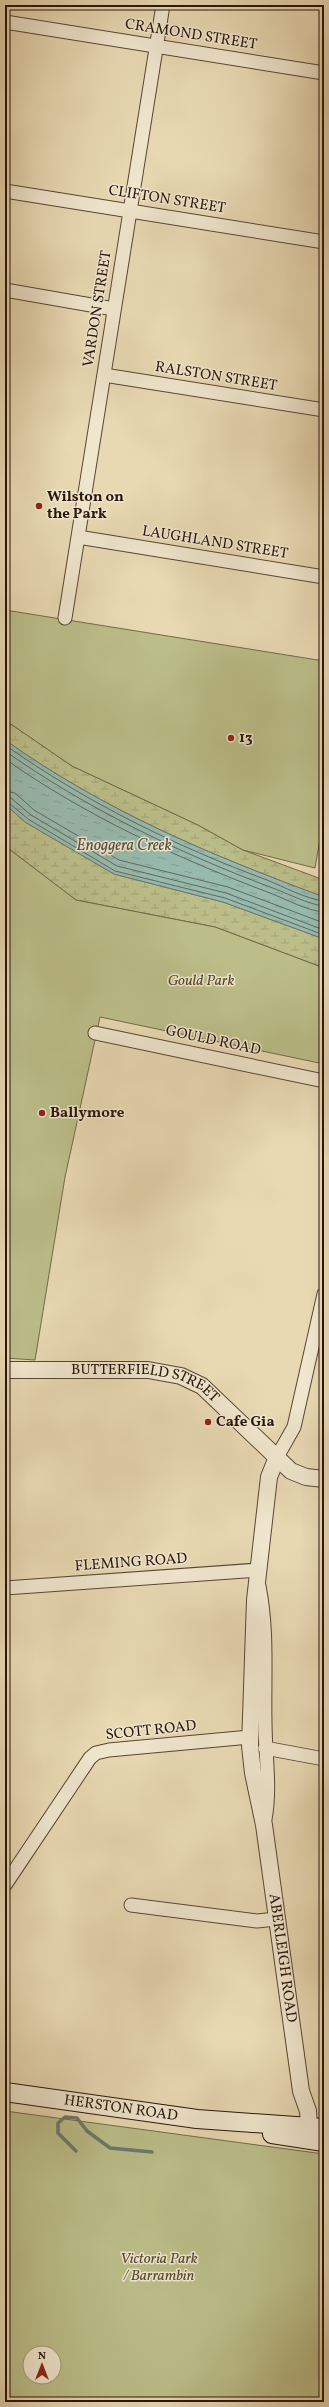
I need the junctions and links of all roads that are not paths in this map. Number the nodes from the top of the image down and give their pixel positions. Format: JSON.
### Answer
{"nodes":[{"id":1,"x":163,"y":5,"type":"edge"},
{"id":2,"x":5,"y":22,"type":"edge"},
{"id":3,"x":156,"y":46,"type":"junction"},
{"id":4,"x":324,"y":73,"type":"edge"},
{"id":5,"x":5,"y":190,"type":"edge"},
{"id":6,"x":130,"y":210,"type":"junction"},
{"id":7,"x":324,"y":242,"type":"edge"},
{"id":8,"x":5,"y":290,"type":"edge"},
{"id":9,"x":114,"y":309,"type":"junction"},
{"id":10,"x":104,"y":375,"type":"junction"},
{"id":11,"x":324,"y":410,"type":"edge"},
{"id":12,"x":78,"y":537,"type":"junction"},
{"id":13,"x":324,"y":577,"type":"edge"},
{"id":14,"x":65,"y":618,"type":"dead end"},
{"id":15,"x":95,"y":1033,"type":"dead end"},
{"id":16,"x":324,"y":1081,"type":"edge"},
{"id":17,"x":324,"y":1294,"type":"edge"},
{"id":18,"x":5,"y":1370,"type":"edge"},
{"id":19,"x":277,"y":1457,"type":"junction"},
{"id":20,"x":324,"y":1479,"type":"edge"},
{"id":21,"x":258,"y":1573,"type":"junction"},
{"id":22,"x":5,"y":1588,"type":"edge"},
{"id":23,"x":250,"y":1737,"type":"junction"},
{"id":24,"x":265,"y":1748,"type":"junction"},
{"id":25,"x":324,"y":1759,"type":"edge"},
{"id":26,"x":264,"y":1825,"type":"junction"},
{"id":27,"x":5,"y":1885,"type":"edge"},
{"id":28,"x":131,"y":1905,"type":"dead end"},
{"id":29,"x":276,"y":1919,"type":"junction"},
{"id":30,"x":5,"y":2092,"type":"edge"},
{"id":31,"x":44,"y":2099,"type":"junction"},
{"id":32,"x":5,"y":2100,"type":"edge"},
{"id":33,"x":308,"y":2130,"type":"edge"},
{"id":34,"x":324,"y":2142,"type":"edge"}],
"edges":[{"from":1,"to":3,"type":"street","name":"VARDON STREET"},
{"from":2,"to":3,"type":"street","name":"CRAMOND STREET"},
{"from":3,"to":4,"type":"street","name":"CRAMOND STREET"},
{"from":3,"to":6,"type":"street","name":"VARDON STREET"},
{"from":5,"to":6,"type":"street","name":"CLIFTON STREET"},
{"from":6,"to":7,"type":"street","name":"CLIFTON STREET"},
{"from":6,"to":9,"type":"street","name":"VARDON STREET"},
{"from":8,"to":9,"type":"street"},
{"from":9,"to":10,"type":"street","name":"VARDON STREET"},
{"from":10,"to":11,"type":"street","name":"RALSTON STREET"},
{"from":10,"to":12,"type":"street","name":"VARDON STREET"},
{"from":12,"to":13,"type":"street","name":"LAUGHLAND STREET"},
{"from":12,"to":14,"type":"street","name":"VARDON STREET"},
{"from":15,"to":16,"type":"street","name":"GOULD ROAD"},
{"from":17,"to":19,"type":"street"},
{"from":18,"to":19,"type":"street","name":"BUTTERFIELD STREET"},
{"from":19,"to":20,"type":"street","name":"BUTTERFIELD STREET"},
{"from":19,"to":21,"type":"street","name":"ABERLEIGH ROAD"},
{"from":21,"to":22,"type":"street","name":"FLEMING ROAD"},
{"from":21,"to":23,"type":"street","name":"ABERLEIGH ROAD"},
{"from":21,"to":24,"type":"street","name":"ABERLEIGH ROAD"},
{"from":23,"to":26,"type":"street","name":"ABERLEIGH ROAD"},
{"from":23,"to":27,"type":"street","name":"SCOTT ROAD"},
{"from":24,"to":25,"type":"street"},
{"from":24,"to":26,"type":"street","name":"ABERLEIGH ROAD"},
{"from":26,"to":29,"type":"street","name":"ABERLEIGH ROAD"},
{"from":28,"to":29,"type":"street"},
{"from":29,"to":33,"type":"street","name":"ABERLEIGH ROAD"},
{"from":30,"to":31,"type":"main road","name":"HERSTON ROAD"},
{"from":31,"to":32,"type":"main road","name":"HERSTON ROAD"},
{"from":31,"to":33,"type":"main road","name":"HERSTON ROAD"},
{"from":33,"to":34,"type":"main road","name":"HERSTON ROAD"}]}
